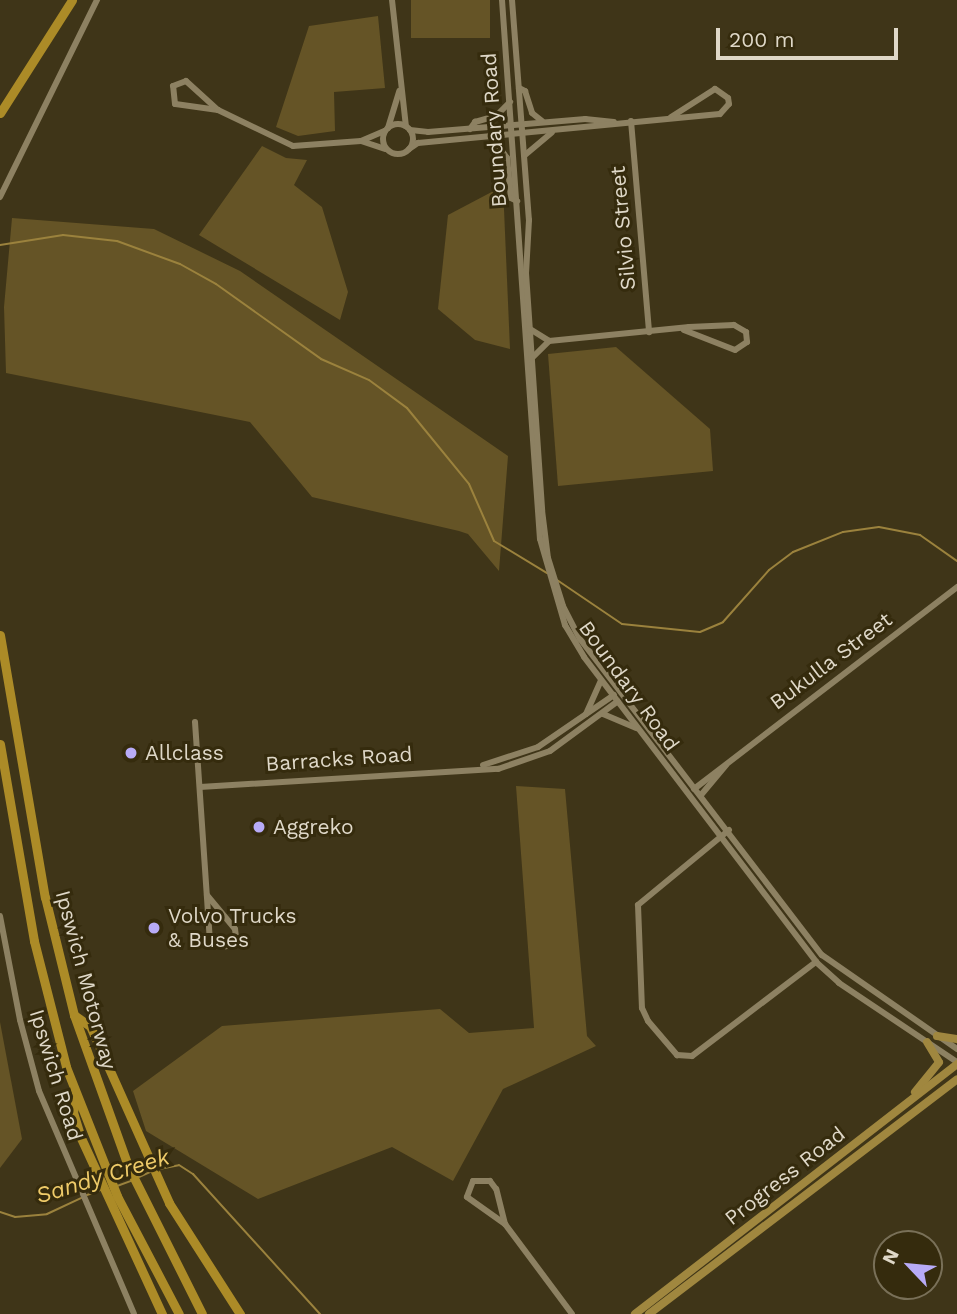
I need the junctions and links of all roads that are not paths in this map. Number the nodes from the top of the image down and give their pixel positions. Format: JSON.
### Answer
{"nodes":[{"id":1,"x":72,"y":0,"type":"edge"},
{"id":2,"x":97,"y":0,"type":"edge"},
{"id":3,"x":392,"y":0,"type":"edge"},
{"id":4,"x":502,"y":0,"type":"edge"},
{"id":5,"x":512,"y":0,"type":"edge"},
{"id":6,"x":519,"y":88,"type":"junction"},
{"id":7,"x":399,"y":89,"type":"junction"},
{"id":8,"x":510,"y":102,"type":"junction"},
{"id":9,"x":218,"y":110,"type":"junction"},
{"id":10,"x":0,"y":113,"type":"edge"},
{"id":11,"x":671,"y":117,"type":"junction"},
{"id":12,"x":631,"y":121,"type":"junction"},
{"id":13,"x":543,"y":122,"type":"junction"},
{"id":14,"x":614,"y":122,"type":"junction"},
{"id":15,"x":522,"y":124,"type":"junction"},
{"id":16,"x":512,"y":125,"type":"junction"},
{"id":17,"x":408,"y":128,"type":"junction"},
{"id":18,"x":387,"y":129,"type":"junction"},
{"id":19,"x":470,"y":129,"type":"junction"},
{"id":20,"x":552,"y":132,"type":"junction"},
{"id":21,"x":523,"y":134,"type":"junction"},
{"id":22,"x":513,"y":135,"type":"junction"},
{"id":23,"x":491,"y":136,"type":"junction"},
{"id":24,"x":361,"y":141,"type":"junction"},
{"id":25,"x":387,"y":149,"type":"junction"},
{"id":26,"x":409,"y":149,"type":"junction"},
{"id":27,"x":524,"y":157,"type":"junction"},
{"id":28,"x":0,"y":197,"type":"edge"},
{"id":29,"x":517,"y":201,"type":"junction"},
{"id":30,"x":530,"y":329,"type":"junction"},
{"id":31,"x":684,"y":330,"type":"junction"},
{"id":32,"x":649,"y":332,"type":"junction"},
{"id":33,"x":549,"y":341,"type":"junction"},
{"id":34,"x":532,"y":358,"type":"junction"},
{"id":35,"x":540,"y":509,"type":"junction"},
{"id":36,"x":957,"y":587,"type":"edge"},
{"id":37,"x":560,"y":606,"type":"junction"},
{"id":38,"x":0,"y":635,"type":"edge"},
{"id":39,"x":601,"y":680,"type":"junction"},
{"id":40,"x":623,"y":694,"type":"junction"},
{"id":41,"x":612,"y":695,"type":"junction"},
{"id":42,"x":618,"y":702,"type":"junction"},
{"id":43,"x":586,"y":714,"type":"junction"},
{"id":44,"x":603,"y":714,"type":"junction"},
{"id":45,"x":195,"y":722,"type":"dead end"},
{"id":46,"x":636,"y":728,"type":"junction"},
{"id":47,"x":0,"y":744,"type":"edge"},
{"id":48,"x":727,"y":763,"type":"junction"},
{"id":49,"x":480,"y":767,"type":"junction"},
{"id":50,"x":200,"y":786,"type":"junction"},
{"id":51,"x":695,"y":787,"type":"junction"},
{"id":52,"x":701,"y":795,"type":"junction"},
{"id":53,"x":691,"y":797,"type":"junction"},
{"id":54,"x":729,"y":830,"type":"junction"},
{"id":55,"x":720,"y":837,"type":"junction"},
{"id":56,"x":207,"y":895,"type":"junction"},
{"id":57,"x":0,"y":916,"type":"edge"},
{"id":58,"x":822,"y":955,"type":"junction"},
{"id":59,"x":816,"y":962,"type":"junction"},
{"id":60,"x":74,"y":1015,"type":"junction"},
{"id":61,"x":937,"y":1036,"type":"junction"},
{"id":62,"x":957,"y":1040,"type":"edge"},
{"id":63,"x":927,"y":1042,"type":"junction"},
{"id":64,"x":957,"y":1049,"type":"edge"},
{"id":65,"x":957,"y":1063,"type":"edge"},
{"id":66,"x":955,"y":1082,"type":"edge"},
{"id":67,"x":907,"y":1102,"type":"junction"},
{"id":68,"x":112,"y":1198,"type":"junction"},
{"id":69,"x":505,"y":1224,"type":"junction"},
{"id":70,"x":134,"y":1314,"type":"edge"},
{"id":71,"x":162,"y":1314,"type":"edge"},
{"id":72,"x":179,"y":1314,"type":"edge"},
{"id":73,"x":202,"y":1314,"type":"edge"},
{"id":74,"x":240,"y":1314,"type":"edge"},
{"id":75,"x":572,"y":1314,"type":"edge"},
{"id":76,"x":635,"y":1314,"type":"edge"},
{"id":77,"x":649,"y":1314,"type":"edge"}],
"edges":[{"from":1,"to":10,"type":"highway"},
{"from":2,"to":28,"type":"street"},
{"from":3,"to":7,"type":"street"},
{"from":4,"to":8,"type":"street","name":"Boundary Road"},
{"from":5,"to":6,"type":"street","name":"Boundary Road"},
{"from":6,"to":13,"type":"street"},
{"from":6,"to":15,"type":"street","name":"Boundary Road"},
{"from":7,"to":17,"type":"street"},
{"from":7,"to":18,"type":"street"},
{"from":8,"to":16,"type":"street","name":"Boundary Road"},
{"from":8,"to":19,"type":"street"},
{"from":9,"to":9,"type":"street"},
{"from":9,"to":24,"type":"street"},
{"from":11,"to":11,"type":"street"},
{"from":11,"to":12,"type":"street"},
{"from":12,"to":14,"type":"street"},
{"from":12,"to":32,"type":"street","name":"Silvio Street"},
{"from":13,"to":14,"type":"street"},
{"from":13,"to":15,"type":"street"},
{"from":14,"to":20,"type":"street"},
{"from":15,"to":16,"type":"street"},
{"from":15,"to":21,"type":"street","name":"Boundary Road"},
{"from":16,"to":19,"type":"street"},
{"from":16,"to":22,"type":"street","name":"Boundary Road"},
{"from":17,"to":18,"type":"street"},
{"from":17,"to":19,"type":"street"},
{"from":17,"to":26,"type":"street"},
{"from":18,"to":24,"type":"street"},
{"from":18,"to":25,"type":"street"},
{"from":20,"to":21,"type":"street"},
{"from":20,"to":27,"type":"street"},
{"from":21,"to":22,"type":"street"},
{"from":21,"to":27,"type":"street","name":"Boundary Road"},
{"from":22,"to":23,"type":"street"},
{"from":22,"to":29,"type":"street","name":"Boundary Road"},
{"from":23,"to":26,"type":"street"},
{"from":23,"to":29,"type":"street"},
{"from":24,"to":25,"type":"street"},
{"from":25,"to":26,"type":"street"},
{"from":27,"to":30,"type":"street","name":"Boundary Road"},
{"from":29,"to":35,"type":"street","name":"Boundary Road"},
{"from":30,"to":33,"type":"street"},
{"from":30,"to":34,"type":"street","name":"Boundary Road"},
{"from":31,"to":31,"type":"street"},
{"from":31,"to":32,"type":"street"},
{"from":32,"to":33,"type":"street"},
{"from":33,"to":34,"type":"street"},
{"from":34,"to":35,"type":"street","name":"Boundary Road"},
{"from":35,"to":37,"type":"street","name":"Boundary Road"},
{"from":36,"to":48,"type":"street","name":"Bukulla Street"},
{"from":37,"to":39,"type":"street","name":"Boundary Road"},
{"from":37,"to":40,"type":"street","name":"Boundary Road"},
{"from":38,"to":60,"type":"highway","name":"Ipswich Motorway"},
{"from":39,"to":41,"type":"street","name":"Boundary Road"},
{"from":39,"to":43,"type":"street"},
{"from":40,"to":41,"type":"street"},
{"from":40,"to":42,"type":"street","name":"Barracks Road"},
{"from":40,"to":51,"type":"street","name":"Boundary Road"},
{"from":41,"to":42,"type":"street","name":"Boundary Road"},
{"from":41,"to":43,"type":"street","name":"Barracks Road"},
{"from":42,"to":44,"type":"street","name":"Barracks Road"},
{"from":42,"to":46,"type":"street","name":"Boundary Road"},
{"from":43,"to":49,"type":"street","name":"Barracks Road"},
{"from":44,"to":46,"type":"street"},
{"from":44,"to":49,"type":"street","name":"Barracks Road"},
{"from":45,"to":50,"type":"street"},
{"from":46,"to":53,"type":"street","name":"Boundary Road"},
{"from":47,"to":68,"type":"highway","name":"Ipswich Motorway"},
{"from":48,"to":51,"type":"street","name":"Bukulla Street"},
{"from":48,"to":52,"type":"street","name":"Bukulla Street"},
{"from":49,"to":50,"type":"street","name":"Barracks Road"},
{"from":50,"to":56,"type":"street"},
{"from":51,"to":52,"type":"street","name":"Boundary Road"},
{"from":51,"to":53,"type":"street"},
{"from":52,"to":53,"type":"street"},
{"from":52,"to":54,"type":"street","name":"Boundary Road"},
{"from":53,"to":55,"type":"street","name":"Boundary Road"},
{"from":54,"to":55,"type":"street"},
{"from":54,"to":58,"type":"street","name":"Boundary Road"},
{"from":55,"to":59,"type":"street","name":"Boundary Road"},
{"from":55,"to":59,"type":"street"},
{"from":56,"to":56,"type":"street"},
{"from":57,"to":70,"type":"street","name":"Ipswich Road"},
{"from":58,"to":59,"type":"street"},
{"from":58,"to":61,"type":"street","name":"Boundary Road"},
{"from":59,"to":63,"type":"street","name":"Boundary Road"},
{"from":60,"to":73,"type":"highway","name":"Ipswich Motorway"},
{"from":60,"to":74,"type":"highway"},
{"from":61,"to":62,"type":"main road"},
{"from":61,"to":64,"type":"street","name":"Boundary Road"},
{"from":63,"to":65,"type":"street","name":"Boundary Road"},
{"from":63,"to":67,"type":"main road"},
{"from":65,"to":67,"type":"main road","name":"Progress Road"},
{"from":66,"to":77,"type":"main road","name":"Progress Road"},
{"from":67,"to":76,"type":"main road","name":"Progress Road"},
{"from":68,"to":71,"type":"highway"},
{"from":68,"to":72,"type":"highway","name":"Ipswich Motorway"},
{"from":69,"to":69,"type":"street"},
{"from":69,"to":75,"type":"street"}]}
